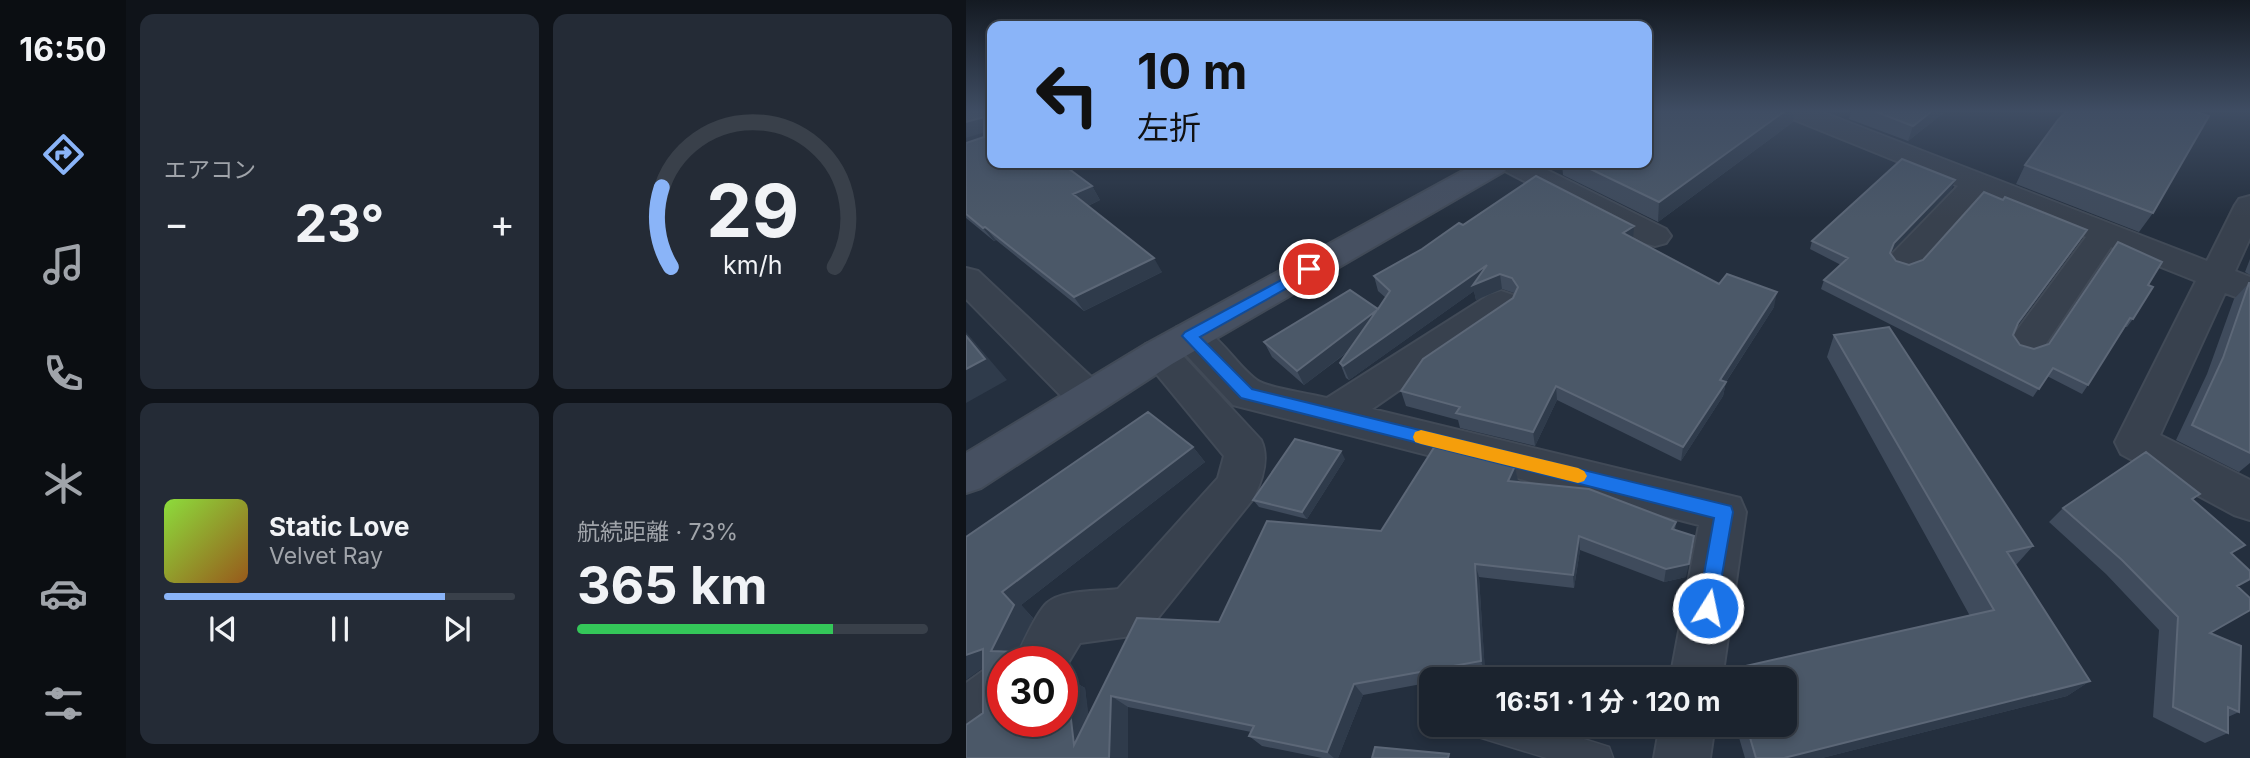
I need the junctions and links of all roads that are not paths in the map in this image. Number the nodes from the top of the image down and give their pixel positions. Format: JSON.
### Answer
{"nodes":[{"id":1,"x":1884,"y":146,"type":"edge"},
{"id":2,"x":1489,"y":168,"type":"edge"},
{"id":3,"x":1521,"y":168,"type":"edge"},
{"id":4,"x":1977,"y":183,"type":"junction"},
{"id":5,"x":2250,"y":205,"type":"edge"},
{"id":6,"x":2105,"y":233,"type":"junction"},
{"id":7,"x":1655,"y":236,"type":"dead end"},
{"id":8,"x":1905,"y":260,"type":"dead end"},
{"id":9,"x":966,"y":279,"type":"edge"},
{"id":10,"x":2234,"y":284,"type":"edge"},
{"id":11,"x":1501,"y":303,"type":"edge"},
{"id":12,"x":2028,"y":342,"type":"dead end"},
{"id":13,"x":1175,"y":345,"type":"junction"},
{"id":14,"x":1087,"y":397,"type":"junction"},
{"id":15,"x":1332,"y":415,"type":"junction"},
{"id":16,"x":966,"y":475,"type":"edge"},
{"id":17,"x":2250,"y":501,"type":"edge"},
{"id":18,"x":1050,"y":646,"type":"edge"},
{"id":19,"x":1698,"y":667,"type":"edge"},
{"id":20,"x":987,"y":700,"type":"edge"},
{"id":21,"x":966,"y":715,"type":"edge"},
{"id":22,"x":1527,"y":737,"type":"edge"},
{"id":23,"x":1686,"y":737,"type":"edge"},
{"id":24,"x":1598,"y":758,"type":"edge"},
{"id":25,"x":1682,"y":758,"type":"edge"}],
"edges":[{"from":1,"to":4,"type":"street"},
{"from":2,"to":13,"type":"street"},
{"from":3,"to":7,"type":"street"},
{"from":4,"to":6,"type":"street"},
{"from":4,"to":8,"type":"street"},
{"from":5,"to":10,"type":"street"},
{"from":6,"to":10,"type":"street"},
{"from":6,"to":12,"type":"street"},
{"from":9,"to":14,"type":"street"},
{"from":10,"to":17,"type":"street"},
{"from":11,"to":15,"type":"street"},
{"from":13,"to":14,"type":"street"},
{"from":13,"to":15,"type":"street"},
{"from":13,"to":18,"type":"street"},
{"from":14,"to":16,"type":"street"},
{"from":15,"to":19,"type":"street"},
{"from":20,"to":21,"type":"street"},
{"from":22,"to":24,"type":"lane"},
{"from":23,"to":25,"type":"street"}]}
